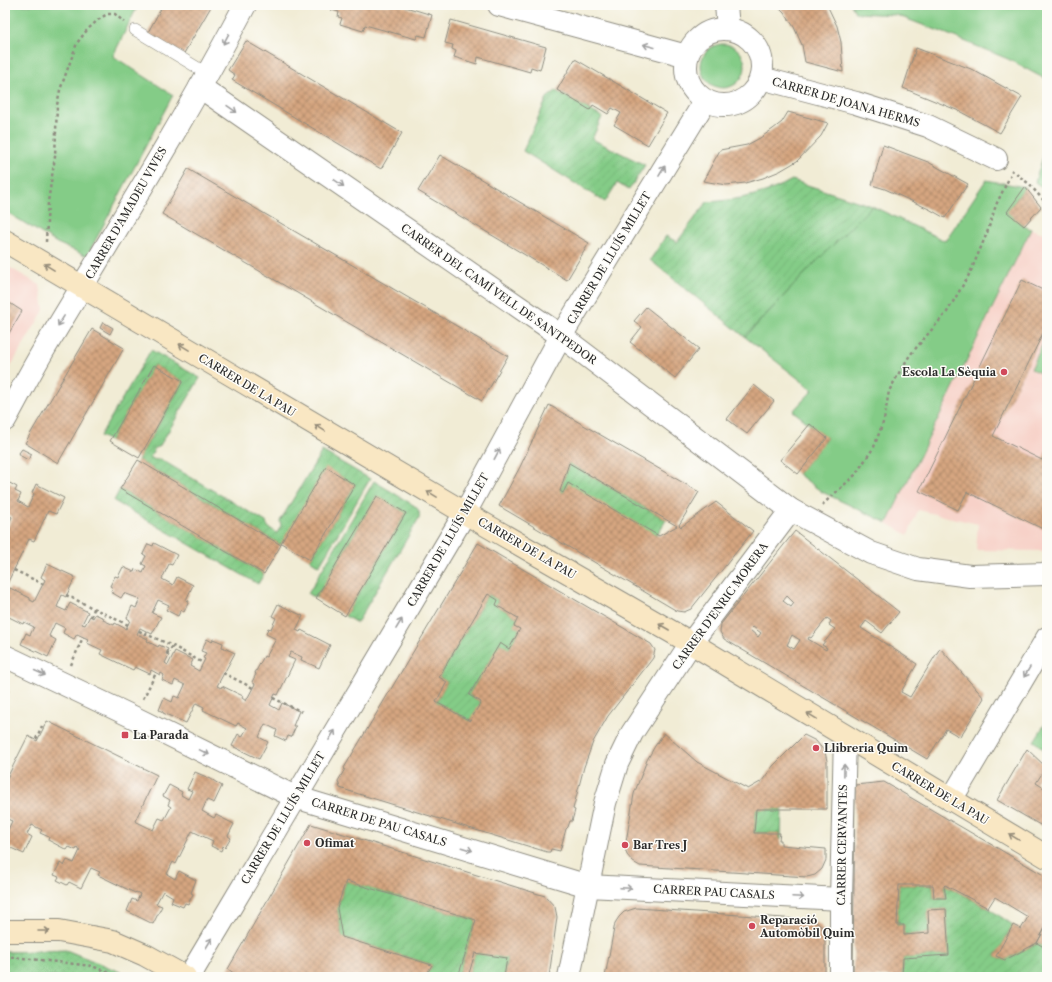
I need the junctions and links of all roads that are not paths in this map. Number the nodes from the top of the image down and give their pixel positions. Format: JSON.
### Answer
{"nodes":[{"id":1,"x":245,"y":5,"type":"edge"},
{"id":2,"x":499,"y":5,"type":"edge"},
{"id":3,"x":726,"y":5,"type":"edge"},
{"id":4,"x":728,"y":28,"type":"junction"},
{"id":5,"x":135,"y":30,"type":"road end"},
{"id":6,"x":687,"y":56,"type":"junction"},
{"id":7,"x":761,"y":78,"type":"junction"},
{"id":8,"x":204,"y":81,"type":"junction"},
{"id":9,"x":705,"y":101,"type":"junction"},
{"id":10,"x":1004,"y":165,"type":"road end"},
{"id":11,"x":5,"y":241,"type":"edge"},
{"id":12,"x":82,"y":288,"type":"junction"},
{"id":13,"x":562,"y":336,"type":"junction"},
{"id":14,"x":5,"y":420,"type":"edge"},
{"id":15,"x":465,"y":513,"type":"junction"},
{"id":16,"x":797,"y":514,"type":"junction"},
{"id":17,"x":1047,"y":574,"type":"edge"},
{"id":18,"x":1047,"y":638,"type":"edge"},
{"id":19,"x":691,"y":642,"type":"junction"},
{"id":20,"x":5,"y":656,"type":"edge"},
{"id":21,"x":845,"y":736,"type":"junction"},
{"id":22,"x":295,"y":797,"type":"junction"},
{"id":23,"x":951,"y":800,"type":"junction"},
{"id":24,"x":1047,"y":857,"type":"edge"},
{"id":25,"x":588,"y":886,"type":"junction"},
{"id":26,"x":841,"y":899,"type":"junction"},
{"id":27,"x":5,"y":931,"type":"edge"},
{"id":28,"x":185,"y":977,"type":"edge"},
{"id":29,"x":189,"y":977,"type":"edge"},
{"id":30,"x":569,"y":977,"type":"edge"},
{"id":31,"x":841,"y":977,"type":"edge"}],
"edges":[{"from":1,"to":8,"type":"street","name":"CARRER D'AMADEU VIVES","one_way":true},
{"from":6,"to":2,"type":"street","one_way":true},
{"from":3,"to":4,"type":"street"},
{"from":4,"to":6,"type":"street"},
{"from":4,"to":7,"type":"street"},
{"from":5,"to":8,"type":"lane"},
{"from":6,"to":9,"type":"street"},
{"from":7,"to":9,"type":"street"},
{"from":7,"to":10,"type":"street","name":"CARRER DE JOANA HERMS"},
{"from":8,"to":12,"type":"street","name":"CARRER D'AMADEU VIVES"},
{"from":8,"to":13,"type":"street","name":"CARRER DEL CAMÍ VELL DE SANTPEDOR","one_way":true},
{"from":13,"to":9,"type":"street","name":"CARRER DE LLUÍS MILLET","one_way":true},
{"from":12,"to":11,"type":"street","name":"CARRER DE LA PAU","one_way":true},
{"from":12,"to":14,"type":"street","name":"CARRER D'AMADEU VIVES","one_way":true},
{"from":15,"to":12,"type":"street","name":"CARRER DE LA PAU","one_way":true},
{"from":15,"to":13,"type":"street","name":"CARRER DE LLUÍS MILLET","one_way":true},
{"from":13,"to":16,"type":"street","name":"CARRER DEL CAMÍ VELL DE SANTPEDOR"},
{"from":19,"to":15,"type":"street","name":"CARRER DE LA PAU","one_way":true},
{"from":22,"to":15,"type":"street","name":"CARRER DE LLUÍS MILLET","one_way":true},
{"from":16,"to":17,"type":"street"},
{"from":16,"to":19,"type":"street","name":"CARRER D'ENRIC MORERA"},
{"from":18,"to":23,"type":"street","one_way":true},
{"from":21,"to":19,"type":"street","name":"CARRER DE LA PAU","one_way":true},
{"from":19,"to":25,"type":"street","name":"CARRER D'ENRIC MORERA"},
{"from":20,"to":22,"type":"street","name":"CARRER DE PAU CASALS","one_way":true},
{"from":21,"to":23,"type":"street","name":"CARRER DE LA PAU"},
{"from":26,"to":21,"type":"street","name":"CARRER CERVANTES","one_way":true},
{"from":22,"to":25,"type":"street","name":"CARRER DE PAU CASALS","one_way":true},
{"from":29,"to":22,"type":"street","name":"CARRER DE LLUÍS MILLET","one_way":true},
{"from":24,"to":23,"type":"street","name":"CARRER DE LA PAU","one_way":true},
{"from":25,"to":26,"type":"street","name":"CARRER PAU CASALS","one_way":true},
{"from":25,"to":30,"type":"street","name":"CARRER D'ENRIC MORERA"},
{"from":26,"to":31,"type":"street","name":"CARRER CERVANTES"},
{"from":27,"to":28,"type":"street","one_way":true}]}
